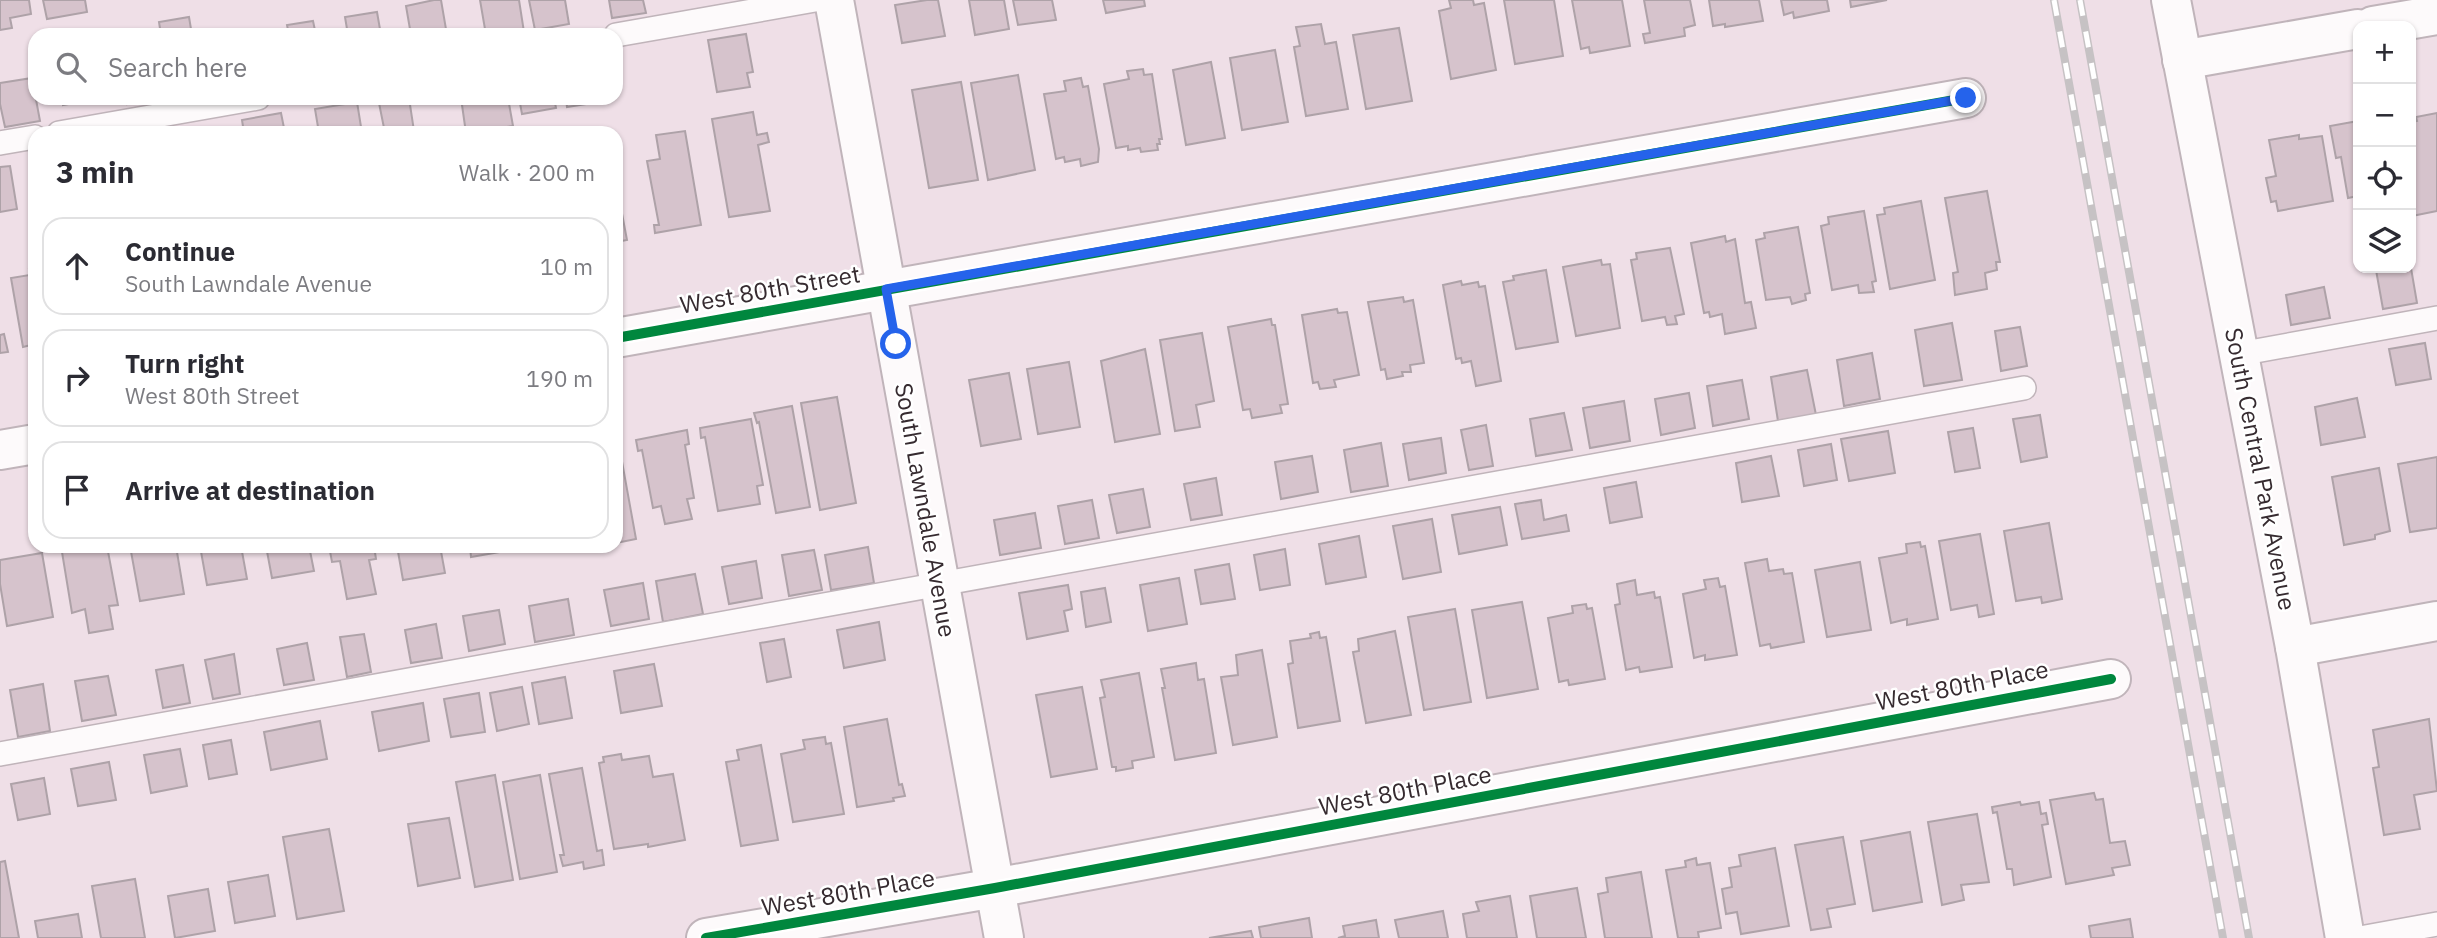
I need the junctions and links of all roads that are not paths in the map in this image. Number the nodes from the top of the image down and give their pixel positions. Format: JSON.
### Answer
{"nodes":[{"id":1,"x":815,"y":0,"type":"edge"},
{"id":2,"x":834,"y":0,"type":"edge"},
{"id":3,"x":2171,"y":0,"type":"edge"},
{"id":4,"x":2437,"y":15,"type":"edge"},
{"id":5,"x":2402,"y":21,"type":"edge"},
{"id":6,"x":2353,"y":30,"type":"edge"},
{"id":7,"x":623,"y":34,"type":"edge"},
{"id":8,"x":2182,"y":60,"type":"junction"},
{"id":9,"x":1966,"y":98,"type":"dead end"},
{"id":10,"x":218,"y":105,"type":"edge"},
{"id":11,"x":99,"y":126,"type":"edge"},
{"id":12,"x":28,"y":138,"type":"edge"},
{"id":13,"x":0,"y":143,"type":"edge"},
{"id":14,"x":886,"y":289,"type":"junction"},
{"id":15,"x":2437,"y":318,"type":"edge"},
{"id":16,"x":623,"y":337,"type":"edge"},
{"id":17,"x":2239,"y":354,"type":"junction"},
{"id":18,"x":2024,"y":388,"type":"dead end"},
{"id":19,"x":28,"y":445,"type":"edge"},
{"id":20,"x":0,"y":450,"type":"edge"},
{"id":21,"x":940,"y":584,"type":"junction"},
{"id":22,"x":2437,"y":621,"type":"edge"},
{"id":23,"x":2295,"y":647,"type":"junction"},
{"id":24,"x":2111,"y":679,"type":"dead end"},
{"id":25,"x":0,"y":754,"type":"edge"},
{"id":26,"x":995,"y":888,"type":"junction"},
{"id":27,"x":2437,"y":924,"type":"edge"},
{"id":28,"x":706,"y":938,"type":"edge"},
{"id":29,"x":1004,"y":938,"type":"edge"},
{"id":30,"x":2346,"y":938,"type":"edge"},
{"id":31,"x":2360,"y":938,"type":"edge"}],
"edges":[{"from":1,"to":7,"type":"lane"},
{"from":2,"to":14,"type":"street","name":"South Lawndale Avenue"},
{"from":3,"to":8,"type":"street","name":"South Central Park Avenue"},
{"from":4,"to":5,"type":"street"},
{"from":6,"to":8,"type":"street"},
{"from":8,"to":17,"type":"street","name":"South Central Park Avenue"},
{"from":9,"to":14,"type":"street","name":"West 80th Street"},
{"from":10,"to":11,"type":"lane"},
{"from":12,"to":13,"type":"lane"},
{"from":14,"to":16,"type":"street","name":"West 80th Street"},
{"from":14,"to":21,"type":"street","name":"South Lawndale Avenue"},
{"from":15,"to":17,"type":"lane"},
{"from":17,"to":23,"type":"street","name":"South Central Park Avenue"},
{"from":18,"to":21,"type":"lane"},
{"from":19,"to":20,"type":"street"},
{"from":21,"to":25,"type":"lane"},
{"from":21,"to":26,"type":"street","name":"South Lawndale Avenue"},
{"from":22,"to":23,"type":"street"},
{"from":23,"to":30,"type":"street","name":"South Central Park Avenue"},
{"from":24,"to":26,"type":"street","name":"West 80th Place"},
{"from":26,"to":28,"type":"street","name":"West 80th Place"},
{"from":26,"to":29,"type":"street","name":"South Lawndale Avenue"},
{"from":27,"to":31,"type":"lane"}]}
